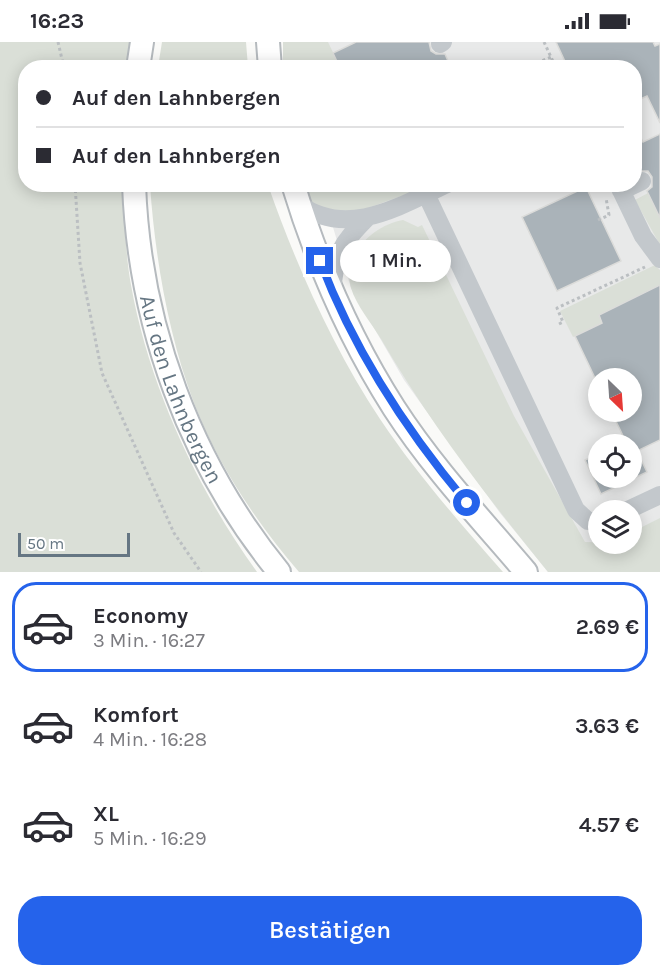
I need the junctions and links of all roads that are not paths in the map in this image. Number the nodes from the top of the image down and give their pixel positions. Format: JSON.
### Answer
{"nodes":[{"id":1,"x":142,"y":42,"type":"edge"},
{"id":2,"x":268,"y":42,"type":"edge"},
{"id":3,"x":139,"y":60,"type":"edge"},
{"id":4,"x":269,"y":60,"type":"edge"},
{"id":5,"x":135,"y":192,"type":"edge"},
{"id":6,"x":430,"y":192,"type":"edge"},
{"id":7,"x":616,"y":192,"type":"edge"},
{"id":8,"x":296,"y":194,"type":"edge"},
{"id":9,"x":426,"y":194,"type":"junction"},
{"id":10,"x":368,"y":218,"type":"junction"},
{"id":11,"x":658,"y":260,"type":"edge"},
{"id":12,"x":332,"y":292,"type":"junction"},
{"id":13,"x":660,"y":495,"type":"edge"},
{"id":14,"x":642,"y":503,"type":"edge"},
{"id":15,"x":588,"y":521,"type":"edge"},
{"id":16,"x":279,"y":572,"type":"edge"},
{"id":17,"x":526,"y":572,"type":"edge"}],
"edges":[{"from":1,"to":3,"type":"main road"},
{"from":2,"to":4,"type":"main road"},
{"from":5,"to":16,"type":"main road","name":"Auf den Lahnbergen"},
{"from":6,"to":9,"type":"street"},
{"from":7,"to":11,"type":"street"},
{"from":8,"to":10,"type":"street"},
{"from":8,"to":12,"type":"main road"},
{"from":9,"to":10,"type":"street"},
{"from":9,"to":15,"type":"street"},
{"from":10,"to":12,"type":"street"},
{"from":12,"to":17,"type":"main road"},
{"from":13,"to":14,"type":"street"}]}
